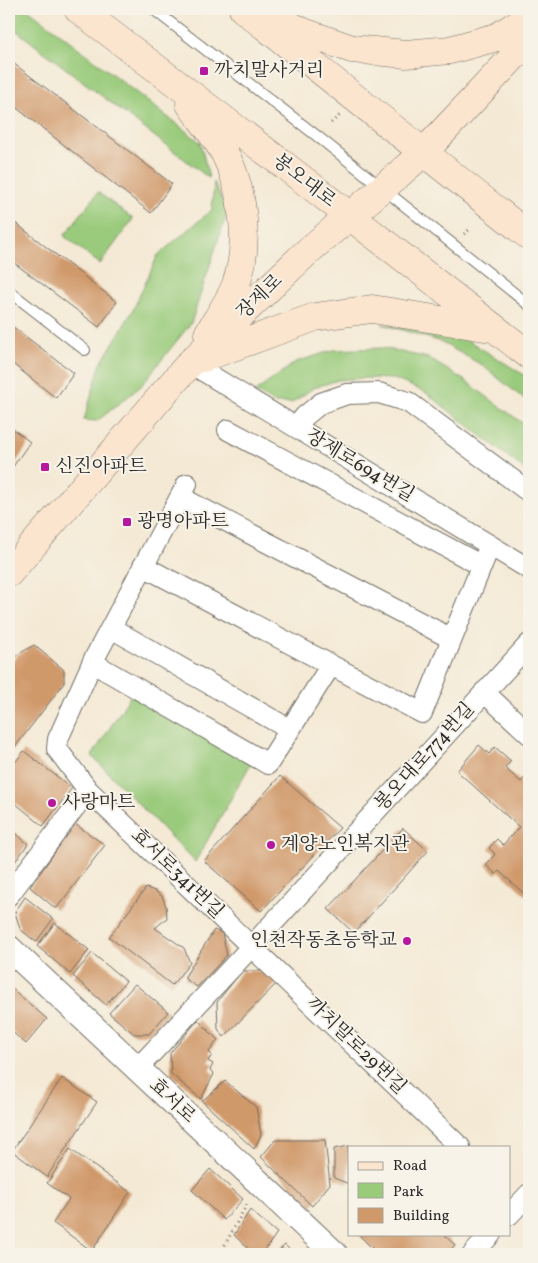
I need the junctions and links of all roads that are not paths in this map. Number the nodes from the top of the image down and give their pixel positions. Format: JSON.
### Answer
{"nodes":[{"id":1,"x":78,"y":9,"type":"edge"},
{"id":2,"x":153,"y":9,"type":"edge"},
{"id":3,"x":243,"y":9,"type":"edge"},
{"id":4,"x":257,"y":9,"type":"edge"},
{"id":5,"x":529,"y":17,"type":"edge"},
{"id":6,"x":529,"y":40,"type":"edge"},
{"id":7,"x":175,"y":83,"type":"junction"},
{"id":8,"x":424,"y":152,"type":"junction"},
{"id":9,"x":384,"y":188,"type":"junction"},
{"id":10,"x":350,"y":216,"type":"junction"},
{"id":11,"x":529,"y":236,"type":"edge"},
{"id":12,"x":9,"y":291,"type":"edge"},
{"id":13,"x":529,"y":305,"type":"edge"},
{"id":14,"x":494,"y":328,"type":"junction"},
{"id":15,"x":85,"y":350,"type":"dead end"},
{"id":16,"x":529,"y":355,"type":"edge"},
{"id":17,"x":190,"y":363,"type":"junction"},
{"id":18,"x":296,"y":427,"type":"junction"},
{"id":19,"x":228,"y":430,"type":"dead end"},
{"id":20,"x":529,"y":492,"type":"edge"},
{"id":21,"x":490,"y":545,"type":"junction"},
{"id":22,"x":143,"y":566,"type":"junction"},
{"id":23,"x":482,"y":566,"type":"junction"},
{"id":24,"x":529,"y":569,"type":"edge"},
{"id":25,"x":9,"y":573,"type":"edge"},
{"id":26,"x":111,"y":628,"type":"junction"},
{"id":27,"x":452,"y":639,"type":"junction"},
{"id":28,"x":529,"y":644,"type":"edge"},
{"id":29,"x":93,"y":663,"type":"junction"},
{"id":30,"x":331,"y":665,"type":"junction"},
{"id":31,"x":484,"y":692,"type":"junction"},
{"id":32,"x":289,"y":729,"type":"junction"},
{"id":33,"x":529,"y":734,"type":"edge"},
{"id":34,"x":88,"y":790,"type":"junction"},
{"id":35,"x":9,"y":895,"type":"edge"},
{"id":36,"x":252,"y":946,"type":"junction"},
{"id":37,"x":9,"y":948,"type":"edge"},
{"id":38,"x":137,"y":1068,"type":"junction"},
{"id":39,"x":459,"y":1146,"type":"edge"},
{"id":40,"x":489,"y":1236,"type":"edge"},
{"id":41,"x":335,"y":1254,"type":"edge"},
{"id":42,"x":473,"y":1254,"type":"edge"}],
"edges":[{"from":1,"to":7,"type":"main road","name":"봉오대로"},
{"from":2,"to":9,"type":"lane"},
{"from":3,"to":8,"type":"main road"},
{"from":4,"to":5,"type":"main road"},
{"from":6,"to":8,"type":"main road","name":"장제로"},
{"from":7,"to":10,"type":"main road","name":"봉오대로"},
{"from":7,"to":17,"type":"main road"},
{"from":8,"to":9,"type":"main road","name":"장제로"},
{"from":8,"to":11,"type":"main road"},
{"from":9,"to":10,"type":"main road","name":"장제로"},
{"from":9,"to":13,"type":"lane"},
{"from":10,"to":14,"type":"main road","name":"봉오대로"},
{"from":10,"to":17,"type":"main road","name":"장제로"},
{"from":12,"to":15,"type":"lane"},
{"from":14,"to":16,"type":"main road","name":"봉오대로"},
{"from":14,"to":17,"type":"main road"},
{"from":17,"to":18,"type":"street","name":"장제로694번길"},
{"from":17,"to":25,"type":"main road","name":"장제로"},
{"from":18,"to":20,"type":"street"},
{"from":18,"to":21,"type":"street","name":"장제로694번길"},
{"from":19,"to":23,"type":"street"},
{"from":21,"to":23,"type":"street"},
{"from":21,"to":24,"type":"street","name":"장제로694번길"},
{"from":22,"to":26,"type":"street"},
{"from":22,"to":27,"type":"street"},
{"from":22,"to":30,"type":"street"},
{"from":23,"to":27,"type":"street"},
{"from":26,"to":29,"type":"street"},
{"from":26,"to":32,"type":"street"},
{"from":27,"to":30,"type":"street"},
{"from":28,"to":31,"type":"street","name":"봉오대로774번길"},
{"from":29,"to":32,"type":"street"},
{"from":29,"to":34,"type":"street","name":"효서로341번길"},
{"from":30,"to":32,"type":"street"},
{"from":31,"to":33,"type":"street"},
{"from":31,"to":36,"type":"street","name":"봉오대로774번길"},
{"from":34,"to":35,"type":"street"},
{"from":34,"to":36,"type":"street","name":"효서로341번길"},
{"from":36,"to":38,"type":"street","name":"봉오대로774번길"},
{"from":36,"to":39,"type":"street","name":"까치말로29번길"},
{"from":37,"to":38,"type":"street","name":"효서로"},
{"from":38,"to":41,"type":"street","name":"효서로"},
{"from":40,"to":42,"type":"street"}]}
